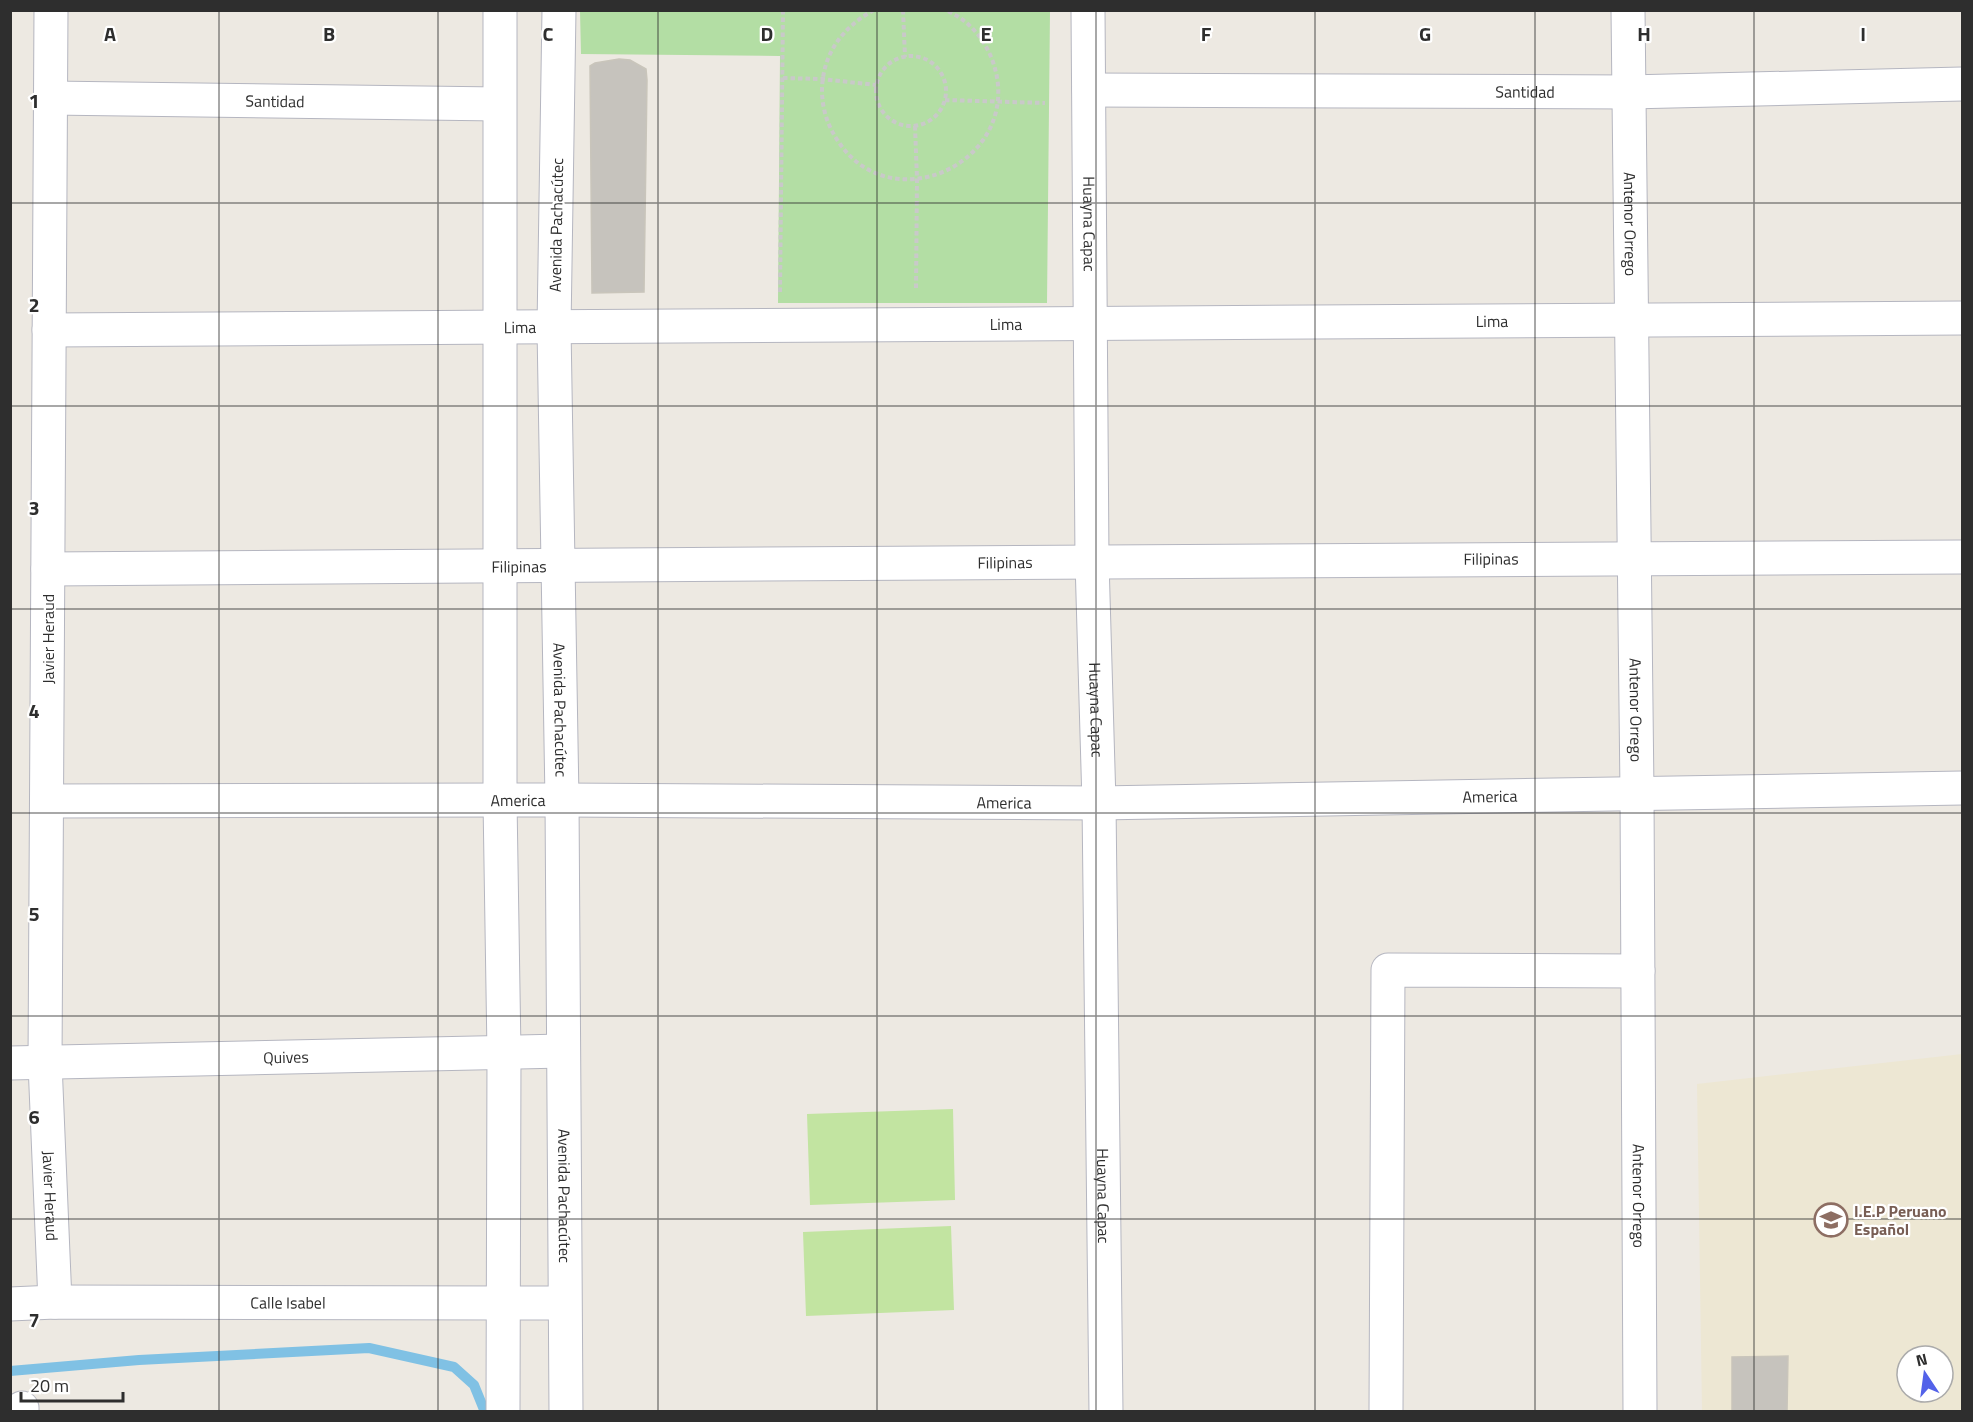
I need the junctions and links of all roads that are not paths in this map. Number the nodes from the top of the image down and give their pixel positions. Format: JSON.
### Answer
{"nodes":[{"id":1,"x":51,"y":10,"type":"edge"},
{"id":2,"x":500,"y":10,"type":"edge"},
{"id":3,"x":559,"y":10,"type":"edge"},
{"id":4,"x":1088,"y":10,"type":"edge"},
{"id":5,"x":1628,"y":10,"type":"edge"},
{"id":6,"x":1962,"y":84,"type":"edge"},
{"id":7,"x":1089,"y":90,"type":"junction"},
{"id":8,"x":1629,"y":92,"type":"junction"},
{"id":9,"x":50,"y":98,"type":"junction"},
{"id":10,"x":499,"y":104,"type":"junction"},
{"id":11,"x":1962,"y":318,"type":"edge"},
{"id":12,"x":1632,"y":322,"type":"junction"},
{"id":13,"x":1091,"y":325,"type":"junction"},
{"id":14,"x":501,"y":328,"type":"junction"},
{"id":15,"x":554,"y":328,"type":"junction"},
{"id":16,"x":49,"y":330,"type":"junction"},
{"id":17,"x":1635,"y":557,"type":"junction"},
{"id":18,"x":1962,"y":557,"type":"edge"},
{"id":19,"x":1092,"y":561,"type":"junction"},
{"id":20,"x":558,"y":567,"type":"junction"},
{"id":21,"x":501,"y":568,"type":"junction"},
{"id":22,"x":48,"y":569,"type":"junction"},
{"id":23,"x":1962,"y":788,"type":"edge"},
{"id":24,"x":1638,"y":793,"type":"junction"},
{"id":25,"x":562,"y":800,"type":"junction"},
{"id":26,"x":47,"y":801,"type":"junction"},
{"id":27,"x":500,"y":801,"type":"junction"},
{"id":28,"x":1099,"y":803,"type":"junction"},
{"id":29,"x":1638,"y":971,"type":"junction"},
{"id":30,"x":562,"y":1051,"type":"junction"},
{"id":31,"x":504,"y":1053,"type":"junction"},
{"id":32,"x":10,"y":1063,"type":"edge"},
{"id":33,"x":45,"y":1063,"type":"junction"},
{"id":34,"x":55,"y":1302,"type":"junction"},
{"id":35,"x":502,"y":1302,"type":"junction"},
{"id":36,"x":564,"y":1303,"type":"junction"},
{"id":37,"x":10,"y":1304,"type":"edge"},
{"id":38,"x":503,"y":1412,"type":"edge"},
{"id":39,"x":566,"y":1412,"type":"edge"},
{"id":40,"x":1106,"y":1412,"type":"edge"},
{"id":41,"x":1386,"y":1412,"type":"edge"},
{"id":42,"x":1640,"y":1412,"type":"edge"}],
"edges":[{"from":1,"to":9,"type":"street","name":"Javier Heraud"},
{"from":2,"to":10,"type":"street"},
{"from":3,"to":15,"type":"street","name":"Avenida Pachacútec"},
{"from":4,"to":7,"type":"street","name":"Huayna Capac"},
{"from":5,"to":8,"type":"street","name":"Antenor Orrego"},
{"from":6,"to":8,"type":"street","name":"Santidad"},
{"from":7,"to":8,"type":"street","name":"Santidad"},
{"from":7,"to":13,"type":"street","name":"Huayna Capac"},
{"from":8,"to":12,"type":"street","name":"Antenor Orrego"},
{"from":9,"to":10,"type":"street","name":"Santidad"},
{"from":9,"to":16,"type":"street","name":"Javier Heraud"},
{"from":10,"to":14,"type":"street"},
{"from":11,"to":12,"type":"street","name":"Lima"},
{"from":12,"to":13,"type":"street","name":"Lima"},
{"from":12,"to":17,"type":"street","name":"Antenor Orrego"},
{"from":13,"to":15,"type":"street","name":"Lima"},
{"from":13,"to":19,"type":"street","name":"Huayna Capac"},
{"from":14,"to":15,"type":"street","name":"Lima"},
{"from":14,"to":16,"type":"street","name":"Lima"},
{"from":14,"to":21,"type":"street"},
{"from":15,"to":20,"type":"street","name":"Avenida Pachacútec"},
{"from":16,"to":22,"type":"street","name":"Javier Heraud"},
{"from":17,"to":18,"type":"street","name":"Filipinas"},
{"from":17,"to":19,"type":"street","name":"Filipinas"},
{"from":17,"to":24,"type":"street","name":"Antenor Orrego"},
{"from":19,"to":20,"type":"street","name":"Filipinas"},
{"from":19,"to":28,"type":"street","name":"Huayna Capac"},
{"from":20,"to":21,"type":"street","name":"Filipinas"},
{"from":20,"to":25,"type":"street","name":"Avenida Pachacútec"},
{"from":21,"to":22,"type":"street","name":"Filipinas"},
{"from":21,"to":27,"type":"street"},
{"from":22,"to":26,"type":"street","name":"Javier Heraud"},
{"from":23,"to":24,"type":"street","name":"America"},
{"from":24,"to":28,"type":"street","name":"America"},
{"from":24,"to":29,"type":"street","name":"Antenor Orrego"},
{"from":25,"to":27,"type":"street","name":"America"},
{"from":25,"to":28,"type":"street","name":"America"},
{"from":25,"to":30,"type":"street","name":"Avenida Pachacútec"},
{"from":26,"to":27,"type":"street","name":"America"},
{"from":26,"to":33,"type":"street","name":"Javier Heraud"},
{"from":27,"to":31,"type":"street"},
{"from":28,"to":40,"type":"street","name":"Huayna Capac"},
{"from":29,"to":41,"type":"street"},
{"from":29,"to":42,"type":"street","name":"Antenor Orrego"},
{"from":30,"to":31,"type":"street","name":"Quives"},
{"from":30,"to":36,"type":"street","name":"Avenida Pachacútec"},
{"from":31,"to":33,"type":"street","name":"Quives"},
{"from":31,"to":35,"type":"street"},
{"from":32,"to":33,"type":"street","name":"Quives"},
{"from":33,"to":34,"type":"street","name":"Javier Heraud"},
{"from":34,"to":35,"type":"street","name":"Calle Isabel"},
{"from":34,"to":37,"type":"street","name":"Calle Isabel"},
{"from":35,"to":36,"type":"street","name":"Calle Isabel"},
{"from":35,"to":38,"type":"street"},
{"from":36,"to":39,"type":"street","name":"Avenida Pachacútec"}]}
